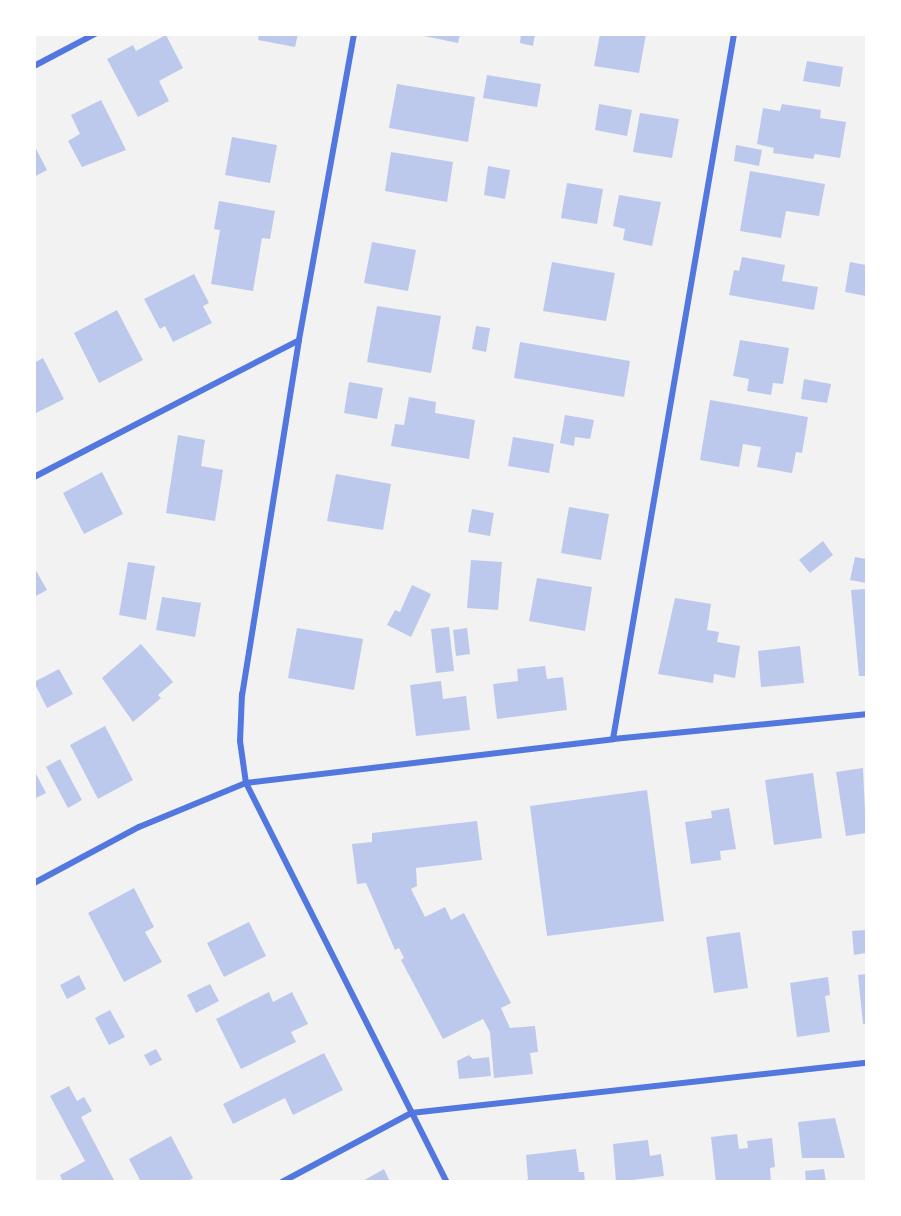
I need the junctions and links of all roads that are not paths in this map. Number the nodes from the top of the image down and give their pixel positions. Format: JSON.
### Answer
{"nodes":[{"id":1,"x":95,"y":34,"type":"edge"},
{"id":2,"x":354,"y":34,"type":"edge"},
{"id":3,"x":734,"y":34,"type":"edge"},
{"id":4,"x":34,"y":66,"type":"edge"},
{"id":5,"x":299,"y":340,"type":"junction"},
{"id":6,"x":34,"y":477,"type":"edge"},
{"id":7,"x":867,"y":714,"type":"edge"},
{"id":8,"x":613,"y":739,"type":"junction"},
{"id":9,"x":246,"y":783,"type":"junction"},
{"id":10,"x":34,"y":883,"type":"edge"},
{"id":11,"x":867,"y":1063,"type":"edge"},
{"id":12,"x":411,"y":1113,"type":"junction"},
{"id":13,"x":282,"y":1182,"type":"edge"},
{"id":14,"x":447,"y":1182,"type":"edge"}],
"edges":[{"from":1,"to":4,"type":"street"},
{"from":2,"to":5,"type":"street"},
{"from":3,"to":8,"type":"street"},
{"from":5,"to":6,"type":"street"},
{"from":5,"to":9,"type":"street"},
{"from":7,"to":8,"type":"street"},
{"from":8,"to":9,"type":"street"},
{"from":9,"to":10,"type":"street"},
{"from":9,"to":12,"type":"street"},
{"from":11,"to":12,"type":"street"},
{"from":12,"to":13,"type":"street"},
{"from":12,"to":14,"type":"street"}]}
